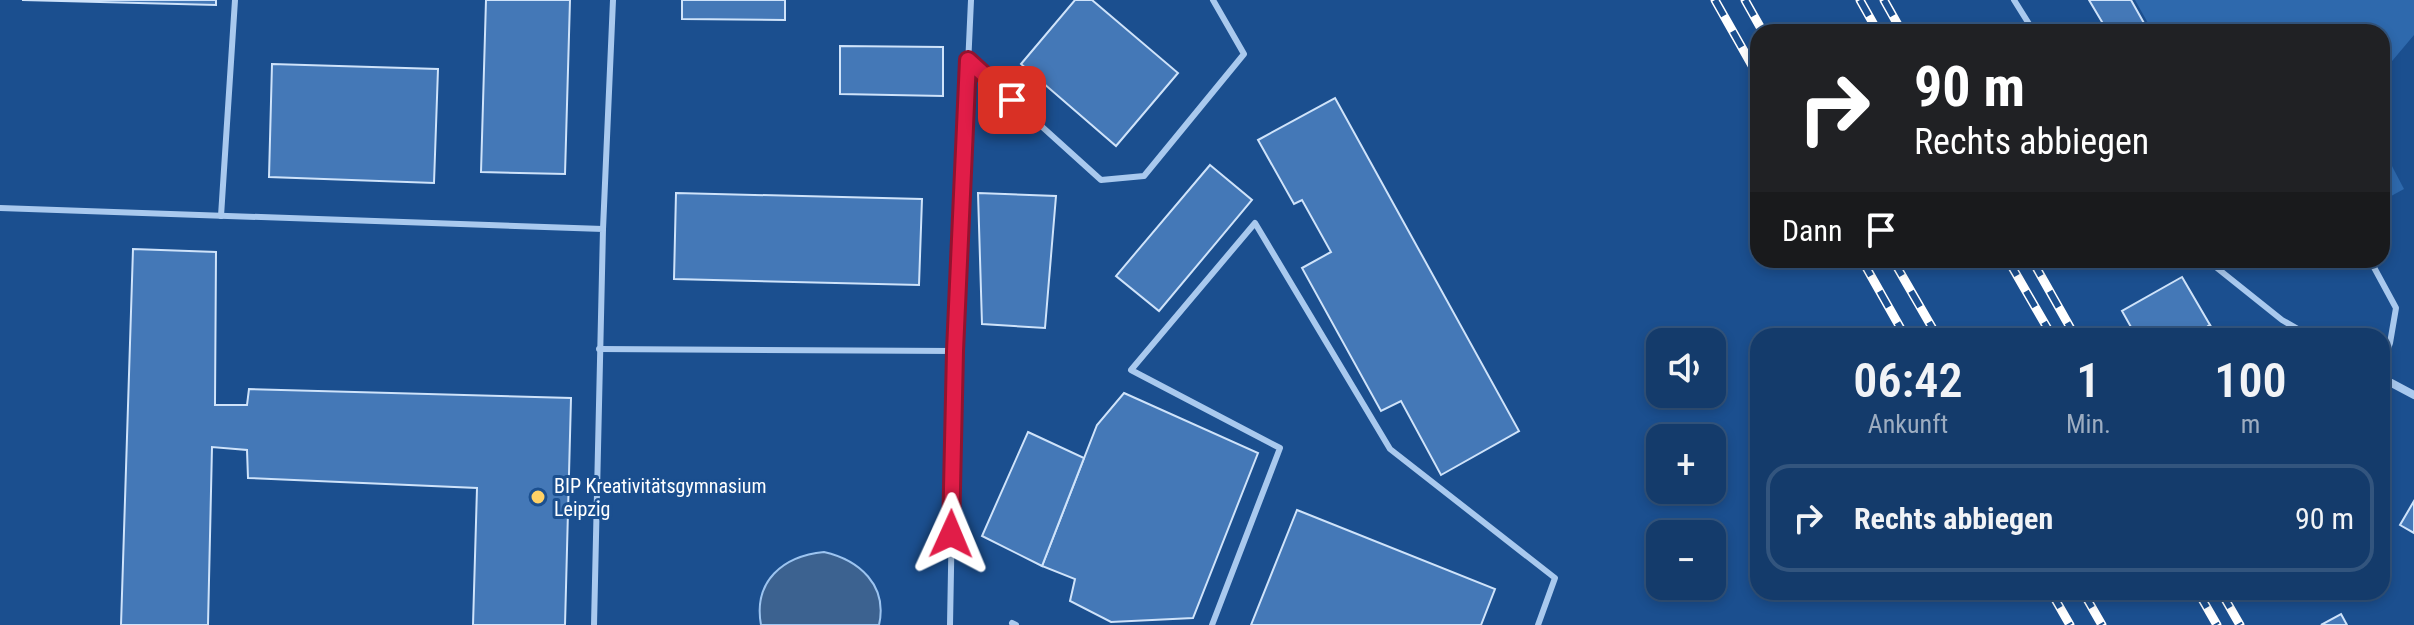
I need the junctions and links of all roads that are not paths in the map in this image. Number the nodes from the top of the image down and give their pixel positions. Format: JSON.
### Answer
{"nodes":[{"id":1,"x":235,"y":0,"type":"edge"},
{"id":2,"x":613,"y":0,"type":"edge"},
{"id":3,"x":971,"y":0,"type":"edge"},
{"id":4,"x":1213,"y":0,"type":"edge"},
{"id":5,"x":2014,"y":0,"type":"edge"},
{"id":6,"x":2029,"y":24,"type":"edge"},
{"id":7,"x":968,"y":60,"type":"junction"},
{"id":8,"x":0,"y":208,"type":"edge"},
{"id":9,"x":221,"y":216,"type":"junction"},
{"id":10,"x":603,"y":229,"type":"junction"},
{"id":11,"x":2217,"y":268,"type":"edge"},
{"id":12,"x":2374,"y":268,"type":"edge"},
{"id":13,"x":2296,"y":328,"type":"edge"},
{"id":14,"x":2390,"y":343,"type":"edge"},
{"id":15,"x":599,"y":349,"type":"junction"},
{"id":16,"x":955,"y":351,"type":"junction"},
{"id":17,"x":2390,"y":382,"type":"edge"},
{"id":18,"x":2414,"y":395,"type":"edge"},
{"id":19,"x":594,"y":625,"type":"edge"},
{"id":20,"x":950,"y":625,"type":"edge"},
{"id":21,"x":1212,"y":625,"type":"edge"},
{"id":22,"x":1538,"y":625,"type":"edge"}],
"edges":[{"from":1,"to":9,"type":"lane"},
{"from":2,"to":10,"type":"lane"},
{"from":3,"to":7,"type":"lane"},
{"from":4,"to":7,"type":"lane"},
{"from":5,"to":6,"type":"lane"},
{"from":7,"to":16,"type":"lane"},
{"from":8,"to":9,"type":"lane"},
{"from":9,"to":10,"type":"lane"},
{"from":10,"to":15,"type":"lane"},
{"from":11,"to":13,"type":"lane"},
{"from":12,"to":14,"type":"lane"},
{"from":15,"to":16,"type":"lane"},
{"from":15,"to":19,"type":"lane"},
{"from":16,"to":20,"type":"lane"},
{"from":17,"to":18,"type":"street"},
{"from":21,"to":22,"type":"lane"}]}
